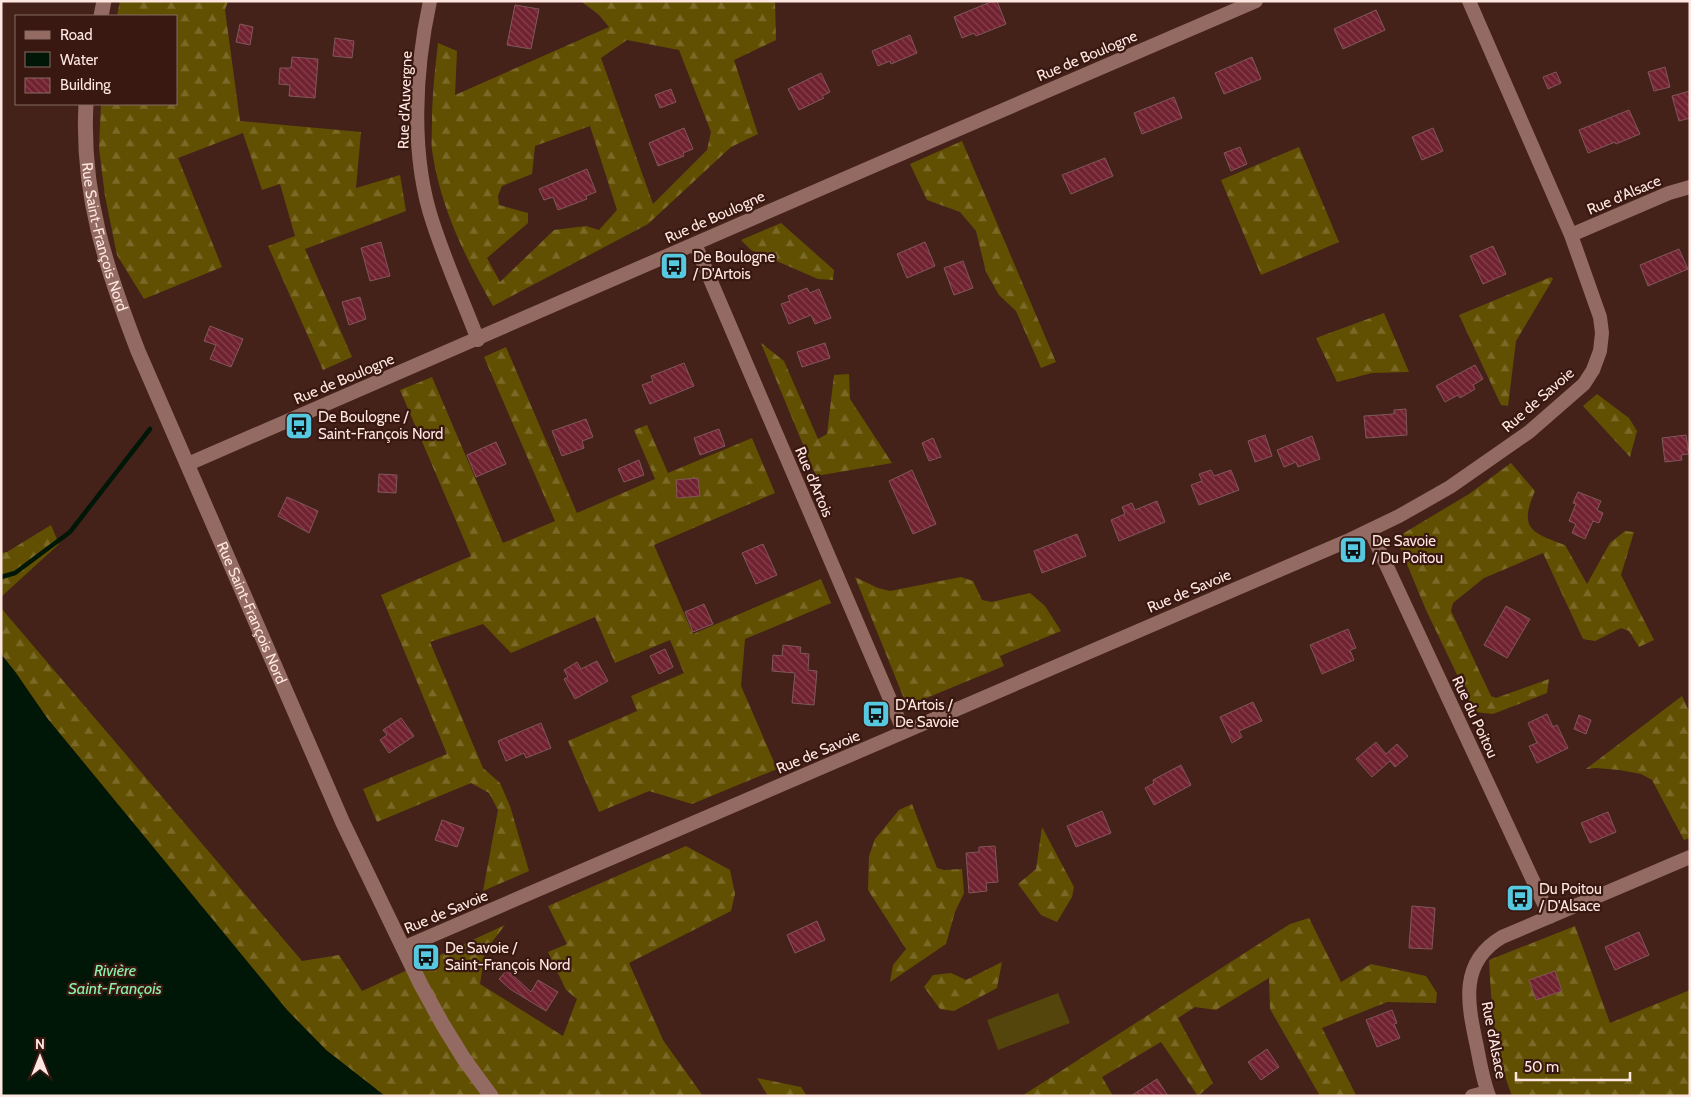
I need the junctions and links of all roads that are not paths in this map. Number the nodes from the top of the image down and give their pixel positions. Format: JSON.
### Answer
{"nodes":[{"id":1,"x":104,"y":1,"type":"edge"},
{"id":2,"x":430,"y":1,"type":"edge"},
{"id":3,"x":1256,"y":1,"type":"edge"},
{"id":4,"x":1469,"y":1,"type":"edge"},
{"id":5,"x":101,"y":15,"type":"edge"},
{"id":6,"x":86,"y":105,"type":"edge"},
{"id":7,"x":1690,"y":186,"type":"edge"},
{"id":8,"x":1571,"y":235,"type":"junction"},
{"id":9,"x":695,"y":244,"type":"junction"},
{"id":10,"x":478,"y":340,"type":"junction"},
{"id":11,"x":188,"y":464,"type":"junction"},
{"id":12,"x":1370,"y":530,"type":"junction"},
{"id":13,"x":904,"y":732,"type":"junction"},
{"id":14,"x":1690,"y":857,"type":"edge"},
{"id":15,"x":1550,"y":918,"type":"junction"},
{"id":16,"x":403,"y":948,"type":"junction"},
{"id":17,"x":1488,"y":1094,"type":"edge"},
{"id":18,"x":491,"y":1096,"type":"edge"},
{"id":19,"x":1472,"y":1096,"type":"edge"}],
"edges":[{"from":1,"to":5,"type":"street"},
{"from":2,"to":10,"type":"street","name":"Rue d'Auvergne"},
{"from":3,"to":9,"type":"street","name":"Rue de Boulogne"},
{"from":4,"to":8,"type":"street","name":"Rue de Savoie"},
{"from":6,"to":11,"type":"street","name":"Rue Saint-François Nord"},
{"from":7,"to":8,"type":"street","name":"Rue d'Alsace"},
{"from":8,"to":12,"type":"street","name":"Rue de Savoie"},
{"from":9,"to":10,"type":"street","name":"Rue de Boulogne"},
{"from":9,"to":13,"type":"street","name":"Rue d'Artois"},
{"from":10,"to":11,"type":"street","name":"Rue de Boulogne"},
{"from":11,"to":16,"type":"street","name":"Rue Saint-François Nord"},
{"from":12,"to":13,"type":"street","name":"Rue de Savoie"},
{"from":12,"to":15,"type":"street","name":"Rue du Poitou"},
{"from":13,"to":16,"type":"street","name":"Rue de Savoie"},
{"from":14,"to":15,"type":"street","name":"Rue d'Alsace"},
{"from":15,"to":17,"type":"street","name":"Rue d'Alsace"},
{"from":16,"to":18,"type":"street","name":"Rue Saint-François Nord"},
{"from":17,"to":19,"type":"street"}]}
